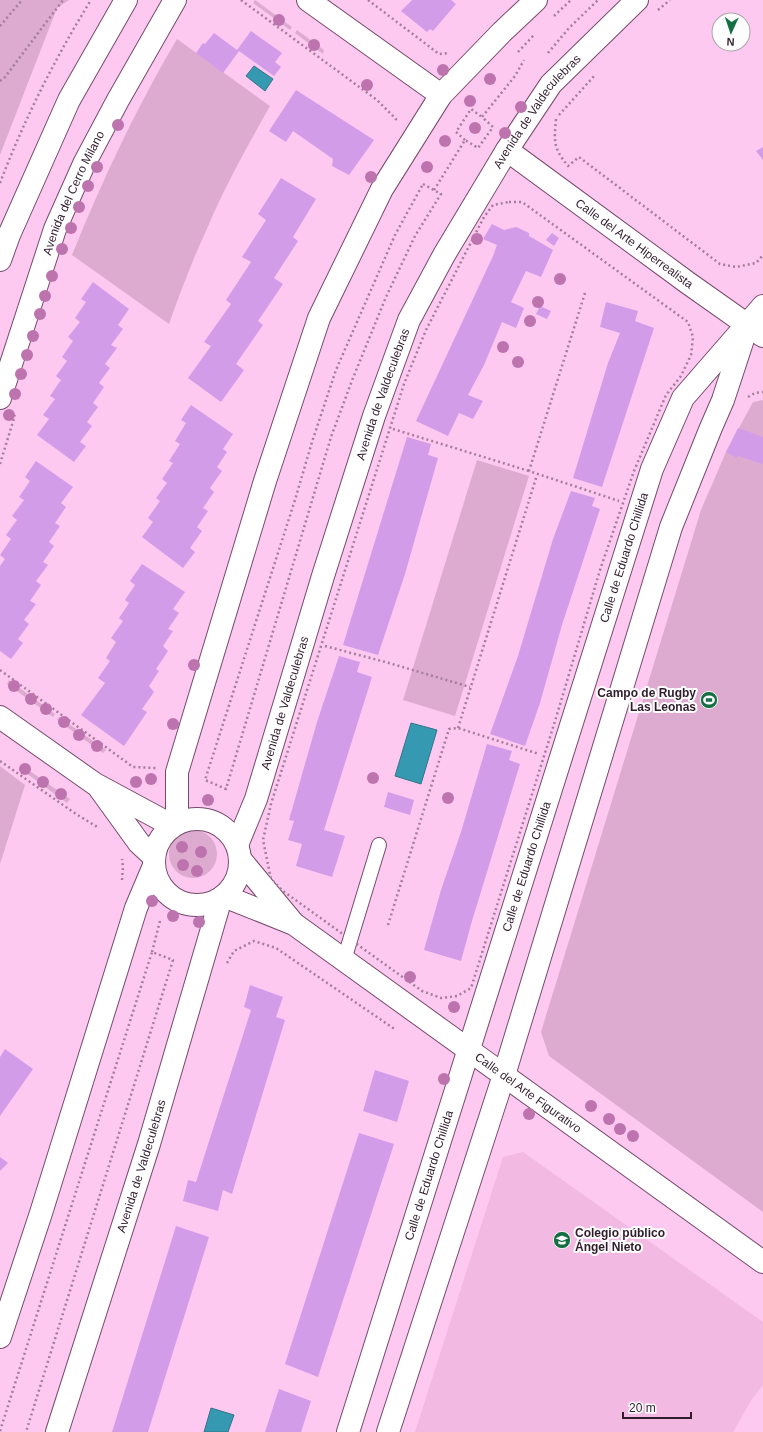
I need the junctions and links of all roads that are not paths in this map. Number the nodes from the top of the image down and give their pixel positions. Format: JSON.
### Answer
{"nodes":[{"id":1,"x":126,"y":0,"type":"edge"},
{"id":2,"x":175,"y":0,"type":"edge"},
{"id":3,"x":308,"y":0,"type":"edge"},
{"id":4,"x":536,"y":0,"type":"edge"},
{"id":5,"x":637,"y":0,"type":"edge"},
{"id":6,"x":441,"y":95,"type":"junction"},
{"id":7,"x":507,"y":150,"type":"junction"},
{"id":8,"x":0,"y":260,"type":"edge"},
{"id":9,"x":763,"y":306,"type":"edge"},
{"id":10,"x":756,"y":330,"type":"edge"},
{"id":11,"x":8,"y":405,"type":"edge"},
{"id":12,"x":0,"y":717,"type":"edge"},
{"id":13,"x":95,"y":784,"type":"junction"},
{"id":14,"x":175,"y":824,"type":"junction"},
{"id":15,"x":379,"y":846,"type":"dead end"},
{"id":16,"x":238,"y":852,"type":"junction"},
{"id":17,"x":153,"y":862,"type":"junction"},
{"id":18,"x":222,"y":897,"type":"junction"},
{"id":19,"x":301,"y":916,"type":"junction"},
{"id":20,"x":344,"y":960,"type":"junction"},
{"id":21,"x":468,"y":1050,"type":"junction"},
{"id":22,"x":504,"y":1075,"type":"junction"},
{"id":23,"x":763,"y":1262,"type":"edge"},
{"id":24,"x":0,"y":1337,"type":"edge"},
{"id":25,"x":56,"y":1432,"type":"edge"},
{"id":26,"x":348,"y":1432,"type":"edge"},
{"id":27,"x":388,"y":1432,"type":"edge"}],
"edges":[{"from":1,"to":8,"type":"street"},
{"from":2,"to":11,"type":"street","name":"Avenida del Cerro Milano"},
{"from":3,"to":6,"type":"street"},
{"from":4,"to":6,"type":"street"},
{"from":5,"to":7,"type":"street","name":"Avenida de Valdeculebras"},
{"from":6,"to":14,"type":"street"},
{"from":7,"to":10,"type":"street","name":"Calle del Arte Hiperrealista"},
{"from":7,"to":16,"type":"street","name":"Avenida de Valdeculebras"},
{"from":9,"to":10,"type":"street","name":"Calle de Eduardo Chillida"},
{"from":10,"to":21,"type":"street","name":"Calle de Eduardo Chillida"},
{"from":10,"to":22,"type":"street","name":"Calle de Eduardo Chillida"},
{"from":12,"to":13,"type":"street"},
{"from":13,"to":14,"type":"street"},
{"from":13,"to":17,"type":"street"},
{"from":14,"to":16,"type":"street"},
{"from":14,"to":17,"type":"street"},
{"from":15,"to":20,"type":"lane"},
{"from":16,"to":18,"type":"street"},
{"from":16,"to":19,"type":"street","name":"Calle del Arte Figurativo"},
{"from":17,"to":18,"type":"street"},
{"from":17,"to":24,"type":"street"},
{"from":18,"to":19,"type":"street","name":"Calle del Arte Figurativo"},
{"from":18,"to":25,"type":"street","name":"Avenida de Valdeculebras"},
{"from":19,"to":20,"type":"street","name":"Calle del Arte Figurativo"},
{"from":20,"to":21,"type":"street","name":"Calle del Arte Figurativo"},
{"from":21,"to":22,"type":"street","name":"Calle del Arte Figurativo"},
{"from":21,"to":26,"type":"street","name":"Calle de Eduardo Chillida"},
{"from":22,"to":23,"type":"street","name":"Calle del Arte Figurativo"},
{"from":22,"to":27,"type":"street","name":"Calle de Eduardo Chillida"}]}
